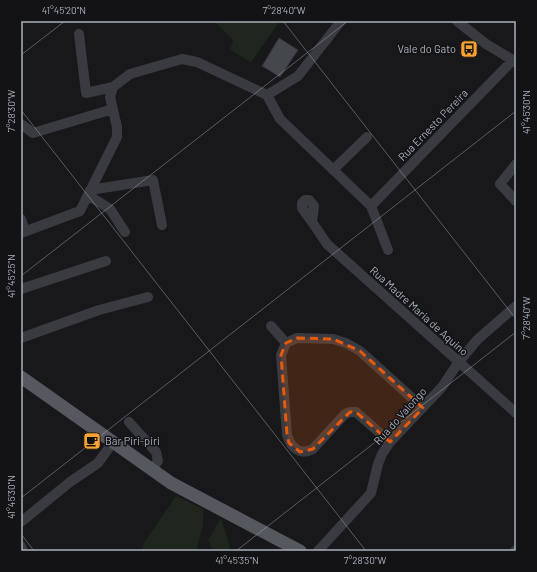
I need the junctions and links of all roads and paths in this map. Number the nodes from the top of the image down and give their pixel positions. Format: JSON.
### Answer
{"nodes":[{"id":1,"x":341,"y":21,"type":"edge"},
{"id":2,"x":457,"y":21,"type":"edge"},
{"id":3,"x":79,"y":34,"type":"dead end"},
{"id":4,"x":514,"y":62,"type":"edge"},
{"id":5,"x":113,"y":87,"type":"junction"},
{"id":6,"x":267,"y":95,"type":"junction"},
{"id":7,"x":113,"y":109,"type":"junction"},
{"id":8,"x":21,"y":124,"type":"edge"},
{"id":9,"x":367,"y":137,"type":"dead end"},
{"id":10,"x":516,"y":164,"type":"edge"},
{"id":11,"x":333,"y":170,"type":"junction"},
{"id":12,"x":89,"y":193,"type":"junction"},
{"id":13,"x":516,"y":201,"type":"edge"},
{"id":14,"x":371,"y":206,"type":"junction"},
{"id":15,"x":21,"y":219,"type":"edge"},
{"id":16,"x":312,"y":222,"type":"dead end"},
{"id":17,"x":162,"y":225,"type":"dead end"},
{"id":18,"x":23,"y":232,"type":"edge"},
{"id":19,"x":125,"y":232,"type":"dead end"},
{"id":20,"x":388,"y":250,"type":"dead end"},
{"id":21,"x":106,"y":261,"type":"dead end"},
{"id":22,"x":21,"y":289,"type":"edge"},
{"id":23,"x":148,"y":297,"type":"dead end"},
{"id":24,"x":516,"y":306,"type":"edge"},
{"id":25,"x":271,"y":326,"type":"dead end"},
{"id":26,"x":21,"y":338,"type":"edge"},
{"id":27,"x":286,"y":343,"type":"junction"},
{"id":28,"x":458,"y":363,"type":"junction"},
{"id":29,"x":21,"y":377,"type":"edge"},
{"id":30,"x":423,"y":408,"type":"junction"},
{"id":31,"x":516,"y":414,"type":"edge"},
{"id":32,"x":129,"y":422,"type":"dead end"},
{"id":33,"x":114,"y":442,"type":"junction"},
{"id":34,"x":390,"y":442,"type":"junction"},
{"id":35,"x":152,"y":469,"type":"junction"},
{"id":36,"x":21,"y":522,"type":"edge"},
{"id":37,"x":21,"y":546,"type":"edge"},
{"id":38,"x":294,"y":550,"type":"edge"},
{"id":39,"x":23,"y":551,"type":"edge"},
{"id":40,"x":318,"y":551,"type":"edge"}],
"edges":[{"from":1,"to":6,"type":"street"},
{"from":2,"to":4,"type":"street"},
{"from":3,"to":5,"type":"street"},
{"from":4,"to":14,"type":"street","name":"Rua Ernesto Pereira"},
{"from":5,"to":6,"type":"street"},
{"from":5,"to":7,"type":"street"},
{"from":6,"to":11,"type":"street"},
{"from":7,"to":8,"type":"street"},
{"from":7,"to":12,"type":"street"},
{"from":9,"to":11,"type":"street"},
{"from":10,"to":13,"type":"street"},
{"from":11,"to":14,"type":"street"},
{"from":12,"to":17,"type":"street"},
{"from":12,"to":18,"type":"street"},
{"from":12,"to":19,"type":"street"},
{"from":14,"to":20,"type":"street"},
{"from":15,"to":18,"type":"street"},
{"from":16,"to":28,"type":"street","name":"Rua Madre Maria de Aquino"},
{"from":21,"to":22,"type":"street"},
{"from":23,"to":26,"type":"street"},
{"from":24,"to":28,"type":"street","name":"Rua do Valongo"},
{"from":25,"to":27,"type":"street"},
{"from":27,"to":30,"type":"street"},
{"from":27,"to":34,"type":"street"},
{"from":28,"to":30,"type":"street","name":"Rua do Valongo"},
{"from":28,"to":31,"type":"street","name":"Rua Madre Maria de Aquino"},
{"from":29,"to":33,"type":"main road"},
{"from":30,"to":34,"type":"street","name":"Rua do Valongo"},
{"from":32,"to":35,"type":"street"},
{"from":33,"to":35,"type":"main road"},
{"from":33,"to":36,"type":"street"},
{"from":34,"to":40,"type":"street","name":"Rua do Valongo"},
{"from":35,"to":38,"type":"main road"},
{"from":37,"to":39,"type":"street"}]}
